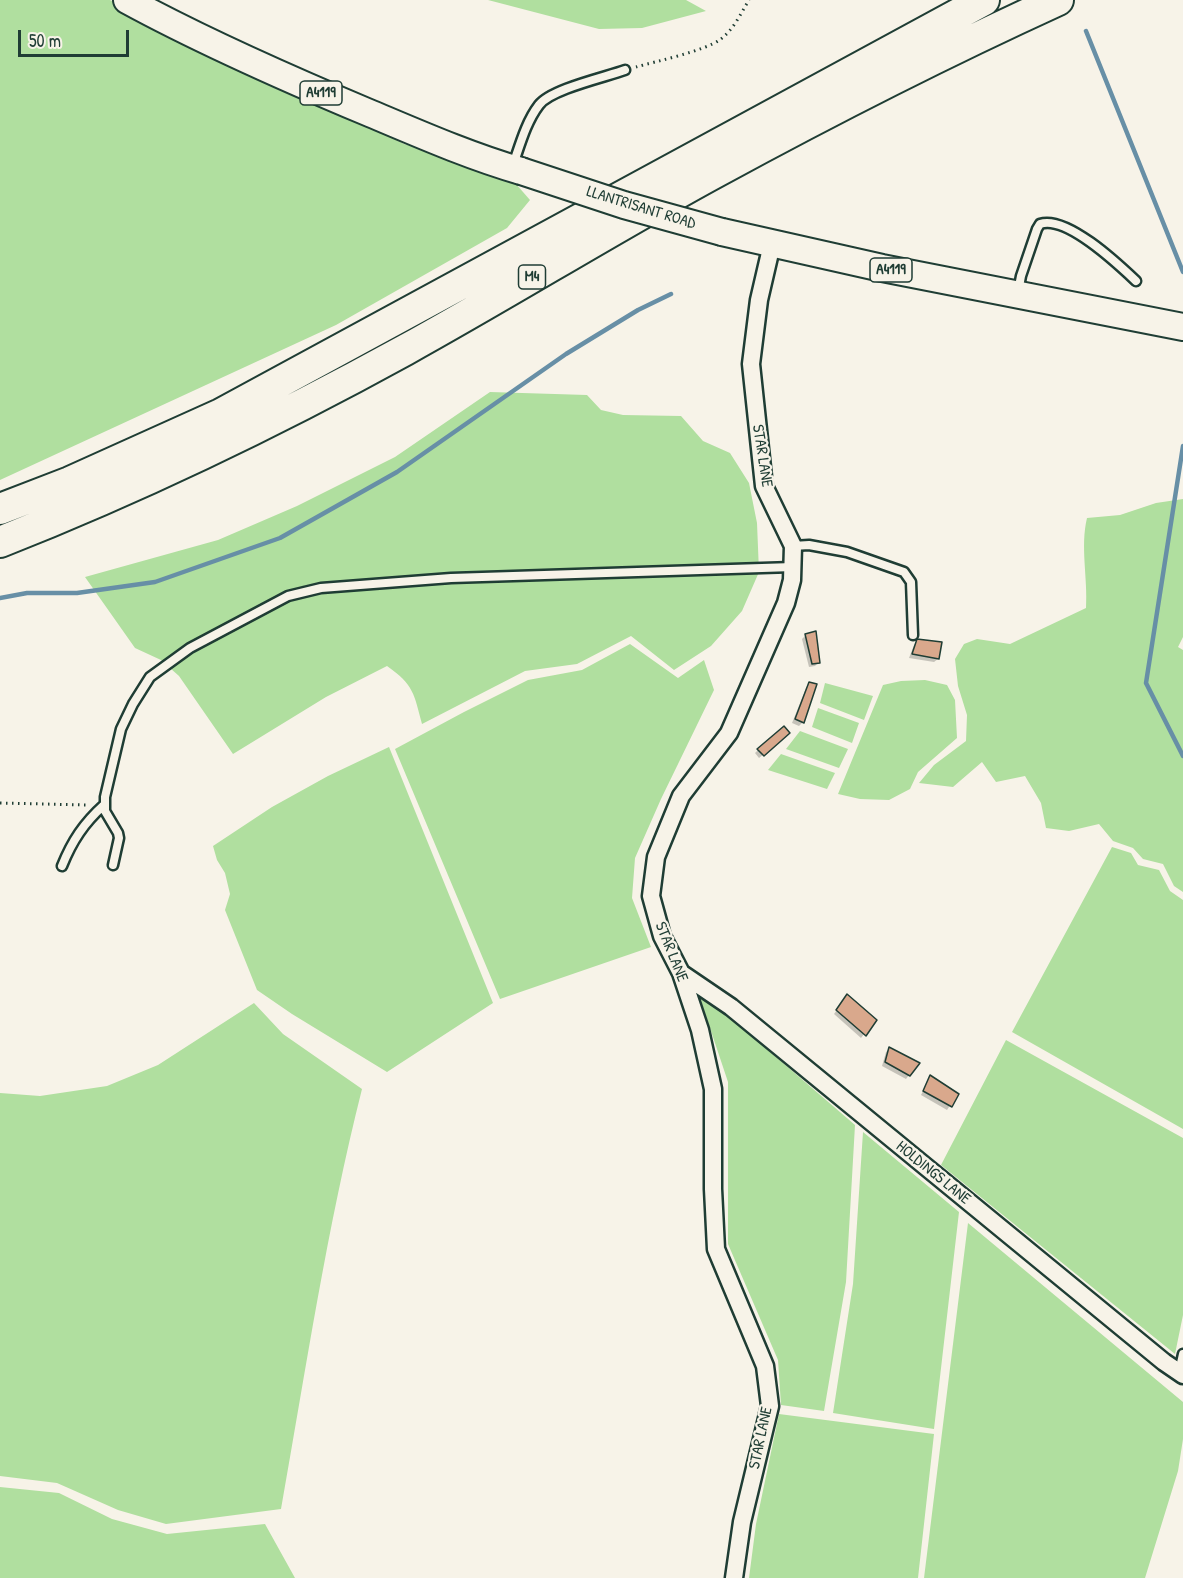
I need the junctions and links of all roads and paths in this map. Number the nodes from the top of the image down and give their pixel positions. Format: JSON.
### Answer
{"nodes":[{"id":1,"x":127,"y":0,"type":"edge"},
{"id":2,"x":749,"y":0,"type":"edge"},
{"id":3,"x":984,"y":0,"type":"edge"},
{"id":4,"x":1058,"y":0,"type":"edge"},
{"id":5,"x":626,"y":70,"type":"joint"},
{"id":6,"x":517,"y":169,"type":"junction"},
{"id":7,"x":772,"y":244,"type":"junction"},
{"id":8,"x":1136,"y":281,"type":"dead end"},
{"id":9,"x":1018,"y":296,"type":"junction"},
{"id":10,"x":1183,"y":327,"type":"edge"},
{"id":11,"x":0,"y":508,"type":"edge"},
{"id":12,"x":0,"y":542,"type":"edge"},
{"id":13,"x":793,"y":546,"type":"junction"},
{"id":14,"x":794,"y":567,"type":"junction"},
{"id":15,"x":913,"y":635,"type":"dead end"},
{"id":16,"x":0,"y":803,"type":"edge"},
{"id":17,"x":104,"y":805,"type":"junction"},
{"id":18,"x":113,"y":865,"type":"dead end"},
{"id":19,"x":62,"y":866,"type":"dead end"},
{"id":20,"x":681,"y":973,"type":"junction"},
{"id":21,"x":1183,"y":1354,"type":"edge"},
{"id":22,"x":1181,"y":1374,"type":"edge"},
{"id":23,"x":734,"y":1578,"type":"edge"}],
"edges":[{"from":1,"to":6,"type":"main road","name":"LLANTRISANT ROAD","number":"A4119"},
{"from":2,"to":5,"type":"path"},
{"from":3,"to":11,"type":"highway","number":"M4"},
{"from":4,"to":12,"type":"highway","number":"M4"},
{"from":5,"to":6,"type":"lane"},
{"from":6,"to":7,"type":"main road","name":"LLANTRISANT ROAD","number":"A4119","bridge":true},
{"from":7,"to":9,"type":"main road","name":"LLANTRISANT ROAD","number":"A4119"},
{"from":7,"to":13,"type":"street","name":"STAR LANE"},
{"from":8,"to":9,"type":"lane"},
{"from":9,"to":10,"type":"main road","name":"LLANTRISANT ROAD","number":"A4119"},
{"from":13,"to":14,"type":"street","name":"STAR LANE"},
{"from":13,"to":15,"type":"lane"},
{"from":14,"to":17,"type":"lane"},
{"from":14,"to":20,"type":"street","name":"STAR LANE"},
{"from":16,"to":17,"type":"path"},
{"from":17,"to":18,"type":"lane"},
{"from":17,"to":19,"type":"lane"},
{"from":20,"to":22,"type":"street","name":"HOLDINGS LANE"},
{"from":20,"to":23,"type":"street","name":"STAR LANE"},
{"from":21,"to":22,"type":"lane"}]}
